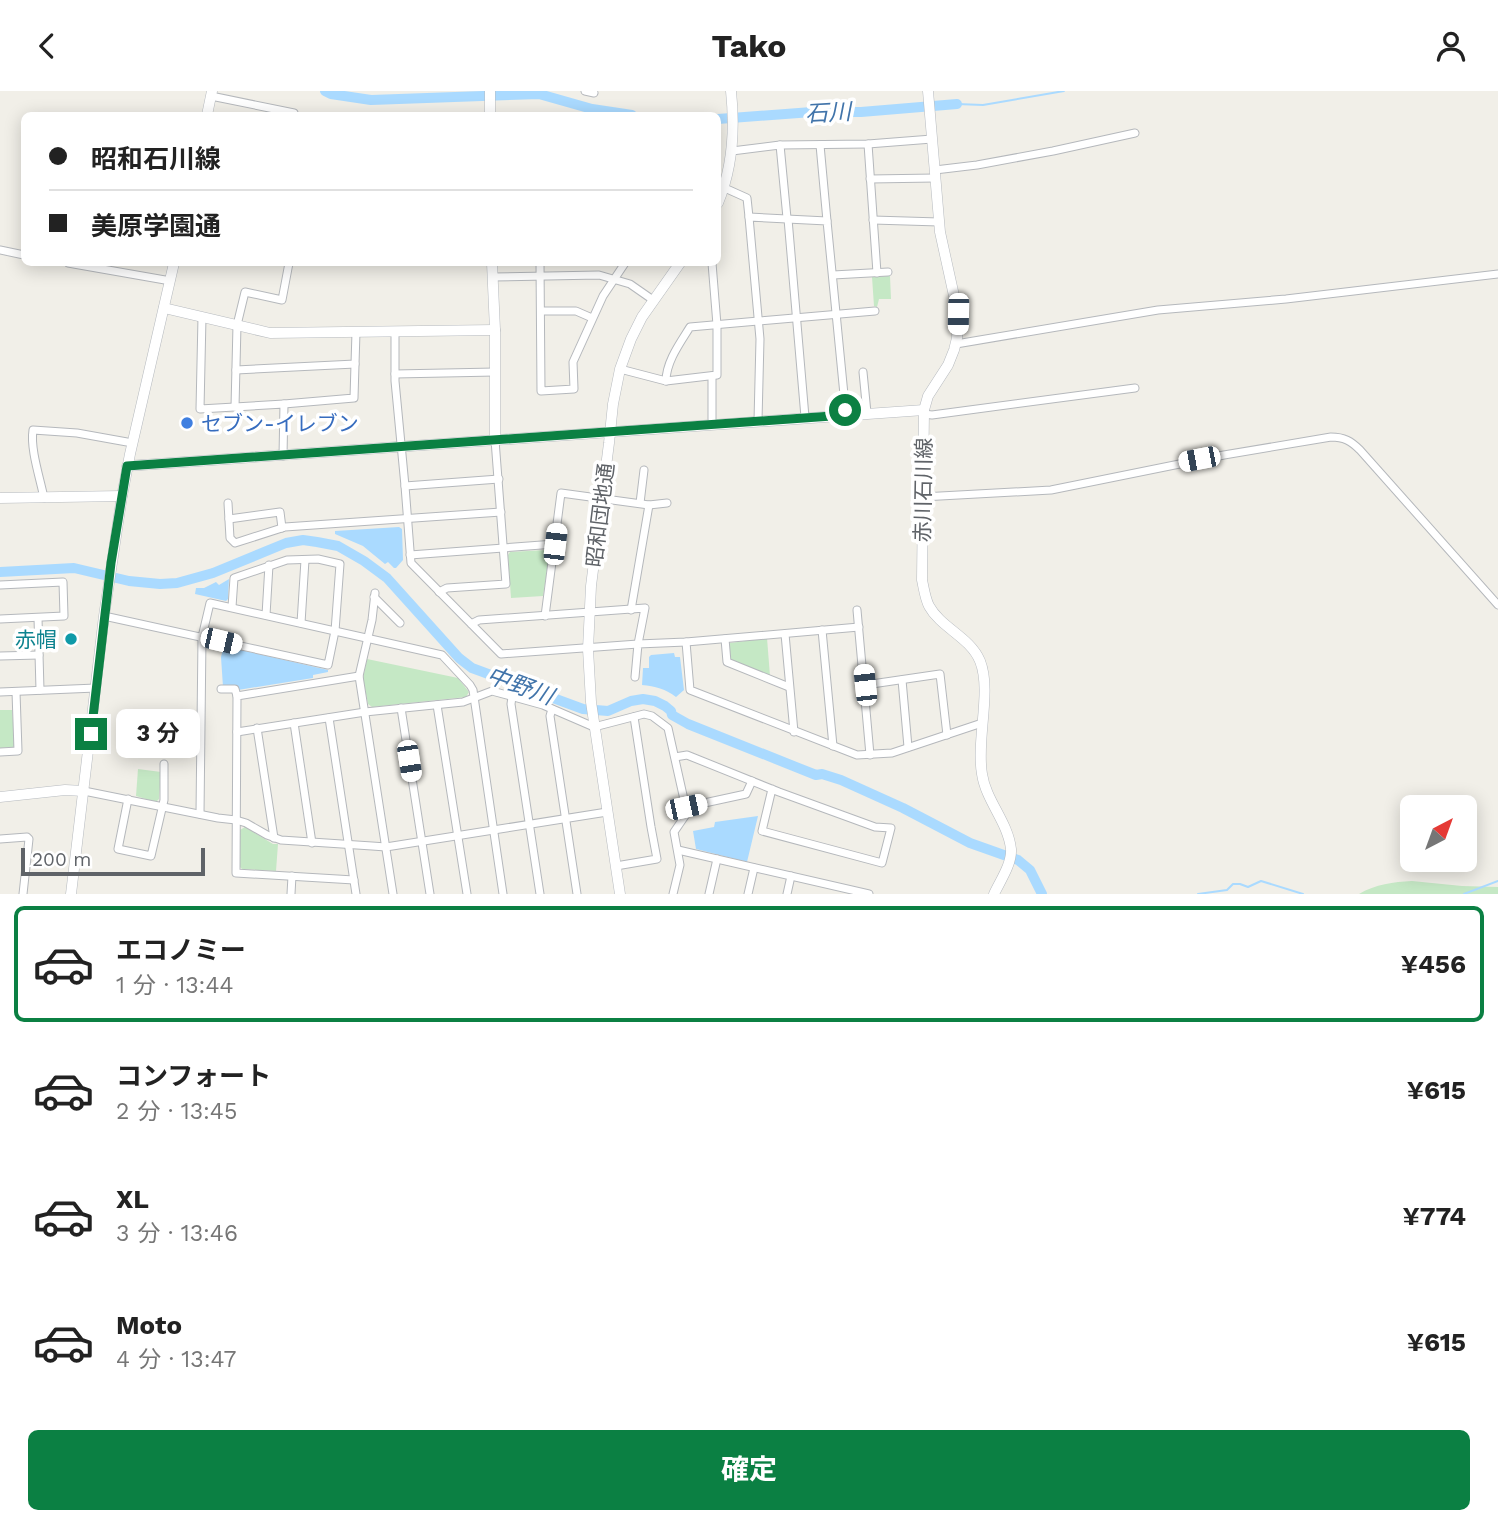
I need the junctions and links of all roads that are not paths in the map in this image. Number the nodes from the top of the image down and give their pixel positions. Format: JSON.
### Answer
{"nodes":[{"id":1,"x":489,"y":91,"type":"edge"},
{"id":2,"x":585,"y":91,"type":"edge"},
{"id":3,"x":731,"y":91,"type":"edge"},
{"id":4,"x":928,"y":92,"type":"edge"},
{"id":5,"x":211,"y":93,"type":"edge"},
{"id":6,"x":594,"y":93,"type":"dead end"},
{"id":7,"x":208,"y":112,"type":"edge"},
{"id":8,"x":290,"y":112,"type":"edge"},
{"id":9,"x":490,"y":112,"type":"edge"},
{"id":10,"x":1135,"y":133,"type":"dead end"},
{"id":11,"x":932,"y":139,"type":"junction"},
{"id":12,"x":868,"y":144,"type":"junction"},
{"id":13,"x":780,"y":145,"type":"junction"},
{"id":14,"x":820,"y":145,"type":"junction"},
{"id":15,"x":732,"y":151,"type":"junction"},
{"id":16,"x":935,"y":174,"type":"junction"},
{"id":17,"x":870,"y":179,"type":"junction"},
{"id":18,"x":721,"y":184,"type":"edge"},
{"id":19,"x":721,"y":187,"type":"edge"},
{"id":20,"x":749,"y":217,"type":"junction"},
{"id":21,"x":787,"y":218,"type":"junction"},
{"id":22,"x":873,"y":220,"type":"junction"},
{"id":23,"x":827,"y":221,"type":"junction"},
{"id":24,"x":939,"y":222,"type":"junction"},
{"id":25,"x":0,"y":250,"type":"edge"},
{"id":26,"x":21,"y":254,"type":"edge"},
{"id":27,"x":85,"y":266,"type":"edge"},
{"id":28,"x":173,"y":266,"type":"edge"},
{"id":29,"x":288,"y":266,"type":"edge"},
{"id":30,"x":492,"y":266,"type":"edge"},
{"id":31,"x":540,"y":266,"type":"edge"},
{"id":32,"x":623,"y":266,"type":"edge"},
{"id":33,"x":678,"y":266,"type":"edge"},
{"id":34,"x":712,"y":266,"type":"edge"},
{"id":35,"x":888,"y":272,"type":"dead end"},
{"id":36,"x":877,"y":273,"type":"junction"},
{"id":37,"x":1498,"y":274,"type":"edge"},
{"id":38,"x":833,"y":275,"type":"junction"},
{"id":39,"x":493,"y":277,"type":"junction"},
{"id":40,"x":540,"y":277,"type":"junction"},
{"id":41,"x":614,"y":278,"type":"junction"},
{"id":42,"x":165,"y":280,"type":"dead end"},
{"id":43,"x":653,"y":300,"type":"junction"},
{"id":44,"x":164,"y":308,"type":"junction"},
{"id":45,"x":541,"y":311,"type":"junction"},
{"id":46,"x":875,"y":311,"type":"dead end"},
{"id":47,"x":836,"y":314,"type":"junction"},
{"id":48,"x":202,"y":317,"type":"junction"},
{"id":49,"x":592,"y":318,"type":"junction"},
{"id":50,"x":797,"y":318,"type":"junction"},
{"id":51,"x":758,"y":321,"type":"junction"},
{"id":52,"x":237,"y":325,"type":"junction"},
{"id":53,"x":718,"y":325,"type":"junction"},
{"id":54,"x":495,"y":330,"type":"junction"},
{"id":55,"x":395,"y":331,"type":"junction"},
{"id":56,"x":356,"y":332,"type":"junction"},
{"id":57,"x":956,"y":344,"type":"junction"},
{"id":58,"x":355,"y":365,"type":"junction"},
{"id":59,"x":620,"y":369,"type":"junction"},
{"id":60,"x":236,"y":370,"type":"junction"},
{"id":61,"x":495,"y":372,"type":"junction"},
{"id":62,"x":863,"y":372,"type":"dead end"},
{"id":63,"x":395,"y":374,"type":"junction"},
{"id":64,"x":712,"y":376,"type":"junction"},
{"id":65,"x":666,"y":381,"type":"junction"},
{"id":66,"x":1135,"y":388,"type":"dead end"},
{"id":67,"x":284,"y":404,"type":"junction"},
{"id":68,"x":235,"y":407,"type":"junction"},
{"id":69,"x":924,"y":412,"type":"junction"},
{"id":70,"x":867,"y":414,"type":"junction"},
{"id":71,"x":846,"y":415,"type":"junction"},
{"id":72,"x":805,"y":417,"type":"junction"},
{"id":73,"x":712,"y":419,"type":"dead end"},
{"id":74,"x":758,"y":421,"type":"junction"},
{"id":75,"x":610,"y":431,"type":"junction"},
{"id":76,"x":495,"y":440,"type":"junction"},
{"id":77,"x":127,"y":442,"type":"dead end"},
{"id":78,"x":401,"y":447,"type":"junction"},
{"id":79,"x":283,"y":456,"type":"junction"},
{"id":80,"x":127,"y":466,"type":"junction"},
{"id":81,"x":644,"y":470,"type":"dead end"},
{"id":82,"x":499,"y":479,"type":"junction"},
{"id":83,"x":405,"y":486,"type":"junction"},
{"id":84,"x":122,"y":496,"type":"junction"},
{"id":85,"x":922,"y":497,"type":"junction"},
{"id":86,"x":0,"y":498,"type":"edge"},
{"id":87,"x":44,"y":498,"type":"junction"},
{"id":88,"x":602,"y":499,"type":"junction"},
{"id":89,"x":228,"y":503,"type":"dead end"},
{"id":90,"x":640,"y":503,"type":"junction"},
{"id":91,"x":667,"y":503,"type":"dead end"},
{"id":92,"x":649,"y":505,"type":"junction"},
{"id":93,"x":501,"y":512,"type":"junction"},
{"id":94,"x":229,"y":519,"type":"junction"},
{"id":95,"x":407,"y":519,"type":"junction"},
{"id":96,"x":282,"y":528,"type":"junction"},
{"id":97,"x":555,"y":544,"type":"junction"},
{"id":98,"x":503,"y":548,"type":"junction"},
{"id":99,"x":410,"y":555,"type":"junction"},
{"id":100,"x":305,"y":559,"type":"junction"},
{"id":101,"x":269,"y":565,"type":"junction"},
{"id":102,"x":0,"y":585,"type":"edge"},
{"id":103,"x":439,"y":592,"type":"junction"},
{"id":104,"x":1498,"y":605,"type":"edge"},
{"id":105,"x":232,"y":607,"type":"junction"},
{"id":106,"x":631,"y":610,"type":"junction"},
{"id":107,"x":857,"y":610,"type":"dead end"},
{"id":108,"x":589,"y":613,"type":"junction"},
{"id":109,"x":266,"y":615,"type":"junction"},
{"id":110,"x":104,"y":616,"type":"junction"},
{"id":111,"x":545,"y":616,"type":"junction"},
{"id":112,"x":38,"y":618,"type":"junction"},
{"id":113,"x":0,"y":619,"type":"edge"},
{"id":114,"x":301,"y":623,"type":"junction"},
{"id":115,"x":400,"y":623,"type":"dead end"},
{"id":116,"x":471,"y":624,"type":"junction"},
{"id":117,"x":859,"y":627,"type":"junction"},
{"id":118,"x":822,"y":630,"type":"junction"},
{"id":119,"x":335,"y":631,"type":"junction"},
{"id":120,"x":786,"y":634,"type":"junction"},
{"id":121,"x":202,"y":637,"type":"junction"},
{"id":122,"x":368,"y":639,"type":"junction"},
{"id":123,"x":724,"y":639,"type":"junction"},
{"id":124,"x":686,"y":642,"type":"junction"},
{"id":125,"x":638,"y":644,"type":"junction"},
{"id":126,"x":588,"y":649,"type":"junction"},
{"id":127,"x":39,"y":655,"type":"junction"},
{"id":128,"x":0,"y":656,"type":"edge"},
{"id":129,"x":359,"y":676,"type":"junction"},
{"id":130,"x":635,"y":677,"type":"dead end"},
{"id":131,"x":902,"y":680,"type":"junction"},
{"id":132,"x":865,"y":685,"type":"junction"},
{"id":133,"x":789,"y":687,"type":"junction"},
{"id":134,"x":96,"y":688,"type":"junction"},
{"id":135,"x":221,"y":689,"type":"dead end"},
{"id":136,"x":40,"y":690,"type":"junction"},
{"id":137,"x":0,"y":692,"type":"edge"},
{"id":138,"x":16,"y":692,"type":"junction"},
{"id":139,"x":237,"y":696,"type":"junction"},
{"id":140,"x":512,"y":697,"type":"junction"},
{"id":141,"x":474,"y":698,"type":"junction"},
{"id":142,"x":437,"y":705,"type":"junction"},
{"id":143,"x":401,"y":708,"type":"junction"},
{"id":144,"x":552,"y":709,"type":"junction"},
{"id":145,"x":365,"y":712,"type":"junction"},
{"id":146,"x":634,"y":717,"type":"junction"},
{"id":147,"x":329,"y":718,"type":"junction"},
{"id":148,"x":594,"y":722,"type":"junction"},
{"id":149,"x":293,"y":723,"type":"junction"},
{"id":150,"x":982,"y":723,"type":"junction"},
{"id":151,"x":257,"y":728,"type":"junction"},
{"id":152,"x":237,"y":731,"type":"junction"},
{"id":153,"x":794,"y":732,"type":"junction"},
{"id":154,"x":947,"y":735,"type":"junction"},
{"id":155,"x":833,"y":746,"type":"junction"},
{"id":156,"x":908,"y":747,"type":"junction"},
{"id":157,"x":0,"y":752,"type":"edge"},
{"id":158,"x":870,"y":755,"type":"junction"},
{"id":159,"x":675,"y":757,"type":"junction"},
{"id":160,"x":164,"y":764,"type":"dead end"},
{"id":161,"x":751,"y":781,"type":"junction"},
{"id":162,"x":772,"y":789,"type":"junction"},
{"id":163,"x":84,"y":791,"type":"junction"},
{"id":164,"x":0,"y":797,"type":"edge"},
{"id":165,"x":128,"y":800,"type":"junction"},
{"id":166,"x":163,"y":807,"type":"junction"},
{"id":167,"x":686,"y":807,"type":"junction"},
{"id":168,"x":607,"y":812,"type":"junction"},
{"id":169,"x":200,"y":814,"type":"junction"},
{"id":170,"x":566,"y":819,"type":"junction"},
{"id":171,"x":236,"y":820,"type":"junction"},
{"id":172,"x":530,"y":824,"type":"junction"},
{"id":173,"x":494,"y":830,"type":"junction"},
{"id":174,"x":458,"y":835,"type":"junction"},
{"id":175,"x":274,"y":838,"type":"junction"},
{"id":176,"x":0,"y":839,"type":"edge"},
{"id":177,"x":422,"y":841,"type":"junction"},
{"id":178,"x":312,"y":843,"type":"junction"},
{"id":179,"x":348,"y":845,"type":"junction"},
{"id":180,"x":386,"y":847,"type":"junction"},
{"id":181,"x":678,"y":850,"type":"junction"},
{"id":182,"x":717,"y":859,"type":"junction"},
{"id":183,"x":616,"y":866,"type":"junction"},
{"id":184,"x":754,"y":868,"type":"junction"},
{"id":185,"x":292,"y":876,"type":"junction"},
{"id":186,"x":791,"y":876,"type":"junction"},
{"id":187,"x":354,"y":880,"type":"junction"},
{"id":188,"x":827,"y":885,"type":"junction"},
{"id":189,"x":23,"y":894,"type":"edge"},
{"id":190,"x":71,"y":894,"type":"edge"},
{"id":191,"x":291,"y":894,"type":"edge"},
{"id":192,"x":356,"y":894,"type":"edge"},
{"id":193,"x":393,"y":894,"type":"edge"},
{"id":194,"x":430,"y":894,"type":"edge"},
{"id":195,"x":467,"y":894,"type":"edge"},
{"id":196,"x":503,"y":894,"type":"edge"},
{"id":197,"x":540,"y":894,"type":"edge"},
{"id":198,"x":577,"y":894,"type":"edge"},
{"id":199,"x":620,"y":894,"type":"edge"},
{"id":200,"x":673,"y":894,"type":"edge"},
{"id":201,"x":709,"y":894,"type":"edge"},
{"id":202,"x":748,"y":894,"type":"edge"},
{"id":203,"x":786,"y":894,"type":"edge"},
{"id":204,"x":825,"y":894,"type":"edge"},
{"id":205,"x":866,"y":894,"type":"edge"},
{"id":206,"x":994,"y":894,"type":"edge"}],
"edges":[{"from":1,"to":9,"type":"street"},
{"from":2,"to":6,"type":"street"},
{"from":3,"to":15,"type":"street"},
{"from":4,"to":11,"type":"street","name":"赤川石川線"},
{"from":5,"to":7,"type":"street"},
{"from":5,"to":8,"type":"street"},
{"from":10,"to":16,"type":"street"},
{"from":11,"to":12,"type":"street"},
{"from":11,"to":16,"type":"street","name":"赤川石川線"},
{"from":12,"to":14,"type":"street"},
{"from":12,"to":17,"type":"street"},
{"from":13,"to":14,"type":"street"},
{"from":13,"to":15,"type":"street"},
{"from":13,"to":21,"type":"street"},
{"from":14,"to":23,"type":"street"},
{"from":15,"to":18,"type":"street"},
{"from":16,"to":17,"type":"street"},
{"from":16,"to":24,"type":"street","name":"赤川石川線"},
{"from":17,"to":22,"type":"street"},
{"from":19,"to":20,"type":"street"},
{"from":20,"to":21,"type":"street"},
{"from":20,"to":51,"type":"street"},
{"from":21,"to":23,"type":"street"},
{"from":21,"to":50,"type":"street"},
{"from":22,"to":24,"type":"street"},
{"from":22,"to":36,"type":"street"},
{"from":23,"to":38,"type":"street"},
{"from":24,"to":57,"type":"street","name":"赤川石川線"},
{"from":25,"to":26,"type":"street"},
{"from":27,"to":42,"type":"street"},
{"from":28,"to":44,"type":"street"},
{"from":29,"to":52,"type":"street"},
{"from":30,"to":39,"type":"street"},
{"from":31,"to":40,"type":"street"},
{"from":32,"to":41,"type":"street"},
{"from":33,"to":43,"type":"street","name":"昭和団地通"},
{"from":34,"to":53,"type":"street"},
{"from":35,"to":36,"type":"street"},
{"from":36,"to":38,"type":"street"},
{"from":37,"to":57,"type":"street"},
{"from":38,"to":47,"type":"street"},
{"from":39,"to":40,"type":"street"},
{"from":39,"to":54,"type":"street"},
{"from":40,"to":41,"type":"street"},
{"from":40,"to":45,"type":"street"},
{"from":41,"to":43,"type":"street"},
{"from":41,"to":49,"type":"street"},
{"from":43,"to":59,"type":"street","name":"昭和団地通"},
{"from":44,"to":48,"type":"street"},
{"from":44,"to":80,"type":"street"},
{"from":45,"to":49,"type":"street"},
{"from":45,"to":49,"type":"street"},
{"from":46,"to":47,"type":"street"},
{"from":47,"to":50,"type":"street"},
{"from":47,"to":71,"type":"street"},
{"from":48,"to":52,"type":"street"},
{"from":48,"to":68,"type":"street"},
{"from":50,"to":51,"type":"street"},
{"from":50,"to":72,"type":"street"},
{"from":51,"to":53,"type":"street"},
{"from":51,"to":74,"type":"street"},
{"from":52,"to":56,"type":"street"},
{"from":52,"to":60,"type":"street"},
{"from":53,"to":64,"type":"street"},
{"from":53,"to":65,"type":"street"},
{"from":54,"to":55,"type":"street"},
{"from":54,"to":61,"type":"street"},
{"from":55,"to":56,"type":"street"},
{"from":55,"to":63,"type":"street"},
{"from":56,"to":58,"type":"street"},
{"from":57,"to":69,"type":"street","name":"赤川石川線"},
{"from":58,"to":60,"type":"street"},
{"from":58,"to":67,"type":"street"},
{"from":59,"to":65,"type":"street"},
{"from":59,"to":75,"type":"street","name":"昭和団地通"},
{"from":60,"to":68,"type":"street"},
{"from":61,"to":63,"type":"street"},
{"from":61,"to":76,"type":"street"},
{"from":62,"to":70,"type":"street"},
{"from":63,"to":78,"type":"street"},
{"from":64,"to":65,"type":"street"},
{"from":64,"to":73,"type":"street"},
{"from":66,"to":69,"type":"street"},
{"from":67,"to":68,"type":"street"},
{"from":67,"to":79,"type":"street"},
{"from":69,"to":70,"type":"street"},
{"from":69,"to":85,"type":"street","name":"赤川石川線"},
{"from":70,"to":71,"type":"street"},
{"from":71,"to":72,"type":"street"},
{"from":72,"to":74,"type":"street"},
{"from":74,"to":75,"type":"street"},
{"from":75,"to":76,"type":"street"},
{"from":75,"to":88,"type":"street","name":"昭和団地通"},
{"from":76,"to":78,"type":"street"},
{"from":76,"to":82,"type":"street"},
{"from":77,"to":87,"type":"street"},
{"from":78,"to":79,"type":"street"},
{"from":78,"to":83,"type":"street"},
{"from":79,"to":80,"type":"street"},
{"from":80,"to":84,"type":"street"},
{"from":81,"to":90,"type":"street"},
{"from":82,"to":83,"type":"street"},
{"from":82,"to":93,"type":"street"},
{"from":83,"to":95,"type":"street"},
{"from":84,"to":87,"type":"street"},
{"from":84,"to":110,"type":"street"},
{"from":85,"to":104,"type":"street"},
{"from":85,"to":150,"type":"street","name":"赤川石川線"},
{"from":86,"to":87,"type":"street"},
{"from":88,"to":90,"type":"street"},
{"from":88,"to":97,"type":"street"},
{"from":88,"to":108,"type":"street","name":"昭和団地通"},
{"from":89,"to":94,"type":"street"},
{"from":90,"to":92,"type":"street"},
{"from":91,"to":92,"type":"street"},
{"from":92,"to":106,"type":"street"},
{"from":93,"to":95,"type":"street"},
{"from":93,"to":98,"type":"street"},
{"from":94,"to":96,"type":"street"},
{"from":94,"to":96,"type":"street"},
{"from":95,"to":96,"type":"street"},
{"from":95,"to":99,"type":"street"},
{"from":97,"to":98,"type":"street"},
{"from":97,"to":111,"type":"street"},
{"from":98,"to":99,"type":"street"},
{"from":98,"to":103,"type":"street"},
{"from":99,"to":103,"type":"street"},
{"from":100,"to":101,"type":"street"},
{"from":100,"to":114,"type":"street"},
{"from":100,"to":119,"type":"street"},
{"from":101,"to":105,"type":"street"},
{"from":101,"to":109,"type":"street"},
{"from":102,"to":112,"type":"street"},
{"from":103,"to":116,"type":"street"},
{"from":105,"to":109,"type":"street"},
{"from":105,"to":121,"type":"street"},
{"from":106,"to":108,"type":"street"},
{"from":106,"to":125,"type":"street"},
{"from":107,"to":117,"type":"street"},
{"from":108,"to":111,"type":"street"},
{"from":108,"to":126,"type":"street","name":"昭和団地通"},
{"from":109,"to":114,"type":"street"},
{"from":110,"to":121,"type":"street"},
{"from":110,"to":134,"type":"street"},
{"from":111,"to":116,"type":"street"},
{"from":112,"to":113,"type":"street"},
{"from":112,"to":127,"type":"street"},
{"from":114,"to":119,"type":"street"},
{"from":115,"to":122,"type":"street"},
{"from":116,"to":126,"type":"street"},
{"from":117,"to":118,"type":"street"},
{"from":117,"to":132,"type":"street"},
{"from":118,"to":120,"type":"street"},
{"from":118,"to":155,"type":"street"},
{"from":119,"to":121,"type":"street"},
{"from":119,"to":122,"type":"street"},
{"from":120,"to":123,"type":"street"},
{"from":120,"to":133,"type":"street"},
{"from":121,"to":169,"type":"street"},
{"from":122,"to":129,"type":"street"},
{"from":122,"to":141,"type":"street"},
{"from":123,"to":124,"type":"street"},
{"from":123,"to":133,"type":"street"},
{"from":124,"to":125,"type":"street"},
{"from":124,"to":153,"type":"street"},
{"from":125,"to":126,"type":"street"},
{"from":125,"to":130,"type":"street"},
{"from":126,"to":148,"type":"street","name":"昭和団地通"},
{"from":127,"to":128,"type":"street"},
{"from":127,"to":136,"type":"street"},
{"from":129,"to":139,"type":"street"},
{"from":129,"to":145,"type":"street"},
{"from":131,"to":132,"type":"street"},
{"from":131,"to":154,"type":"street"},
{"from":131,"to":156,"type":"street"},
{"from":132,"to":158,"type":"street"},
{"from":133,"to":153,"type":"street"},
{"from":134,"to":136,"type":"street"},
{"from":134,"to":163,"type":"street"},
{"from":135,"to":139,"type":"street"},
{"from":136,"to":138,"type":"street"},
{"from":137,"to":138,"type":"street"},
{"from":138,"to":157,"type":"street"},
{"from":139,"to":152,"type":"street"},
{"from":140,"to":141,"type":"street"},
{"from":140,"to":144,"type":"street"},
{"from":140,"to":172,"type":"street"},
{"from":141,"to":142,"type":"street"},
{"from":141,"to":173,"type":"street"},
{"from":142,"to":143,"type":"street"},
{"from":142,"to":174,"type":"street"},
{"from":143,"to":145,"type":"street"},
{"from":143,"to":177,"type":"street"},
{"from":144,"to":148,"type":"street"},
{"from":144,"to":170,"type":"street"},
{"from":145,"to":147,"type":"street"},
{"from":145,"to":180,"type":"street"},
{"from":146,"to":148,"type":"street"},
{"from":146,"to":159,"type":"street"},
{"from":146,"to":183,"type":"street"},
{"from":147,"to":149,"type":"street"},
{"from":147,"to":179,"type":"street"},
{"from":148,"to":168,"type":"street"},
{"from":149,"to":151,"type":"street"},
{"from":149,"to":178,"type":"street"},
{"from":150,"to":154,"type":"street"},
{"from":150,"to":206,"type":"street","name":"赤川石川線"},
{"from":151,"to":152,"type":"street"},
{"from":151,"to":175,"type":"street"},
{"from":152,"to":171,"type":"street"},
{"from":153,"to":155,"type":"street"},
{"from":154,"to":156,"type":"street"},
{"from":155,"to":158,"type":"street"},
{"from":156,"to":158,"type":"street"},
{"from":159,"to":161,"type":"street"},
{"from":159,"to":167,"type":"street"},
{"from":160,"to":166,"type":"street"},
{"from":161,"to":162,"type":"street"},
{"from":161,"to":167,"type":"street"},
{"from":162,"to":162,"type":"street"},
{"from":163,"to":164,"type":"street"},
{"from":163,"to":165,"type":"street"},
{"from":163,"to":190,"type":"street"},
{"from":165,"to":166,"type":"street"},
{"from":165,"to":166,"type":"street"},
{"from":166,"to":169,"type":"street"},
{"from":167,"to":181,"type":"street"},
{"from":168,"to":170,"type":"street"},
{"from":168,"to":183,"type":"street"},
{"from":169,"to":171,"type":"street"},
{"from":170,"to":172,"type":"street"},
{"from":170,"to":198,"type":"street"},
{"from":171,"to":175,"type":"street"},
{"from":171,"to":185,"type":"street"},
{"from":172,"to":173,"type":"street"},
{"from":172,"to":197,"type":"street"},
{"from":173,"to":174,"type":"street"},
{"from":173,"to":196,"type":"street"},
{"from":174,"to":177,"type":"street"},
{"from":174,"to":195,"type":"street"},
{"from":175,"to":178,"type":"street"},
{"from":176,"to":189,"type":"street"},
{"from":177,"to":180,"type":"street"},
{"from":177,"to":194,"type":"street"},
{"from":178,"to":179,"type":"street"},
{"from":179,"to":180,"type":"street"},
{"from":179,"to":187,"type":"street"},
{"from":180,"to":193,"type":"street"},
{"from":181,"to":182,"type":"street"},
{"from":181,"to":200,"type":"street"},
{"from":182,"to":184,"type":"street"},
{"from":182,"to":201,"type":"street"},
{"from":183,"to":199,"type":"street"},
{"from":184,"to":186,"type":"street"},
{"from":184,"to":202,"type":"street"},
{"from":185,"to":187,"type":"street"},
{"from":185,"to":191,"type":"street"},
{"from":186,"to":188,"type":"street"},
{"from":186,"to":203,"type":"street"},
{"from":187,"to":192,"type":"street"},
{"from":188,"to":204,"type":"street"},
{"from":188,"to":205,"type":"street"}]}
